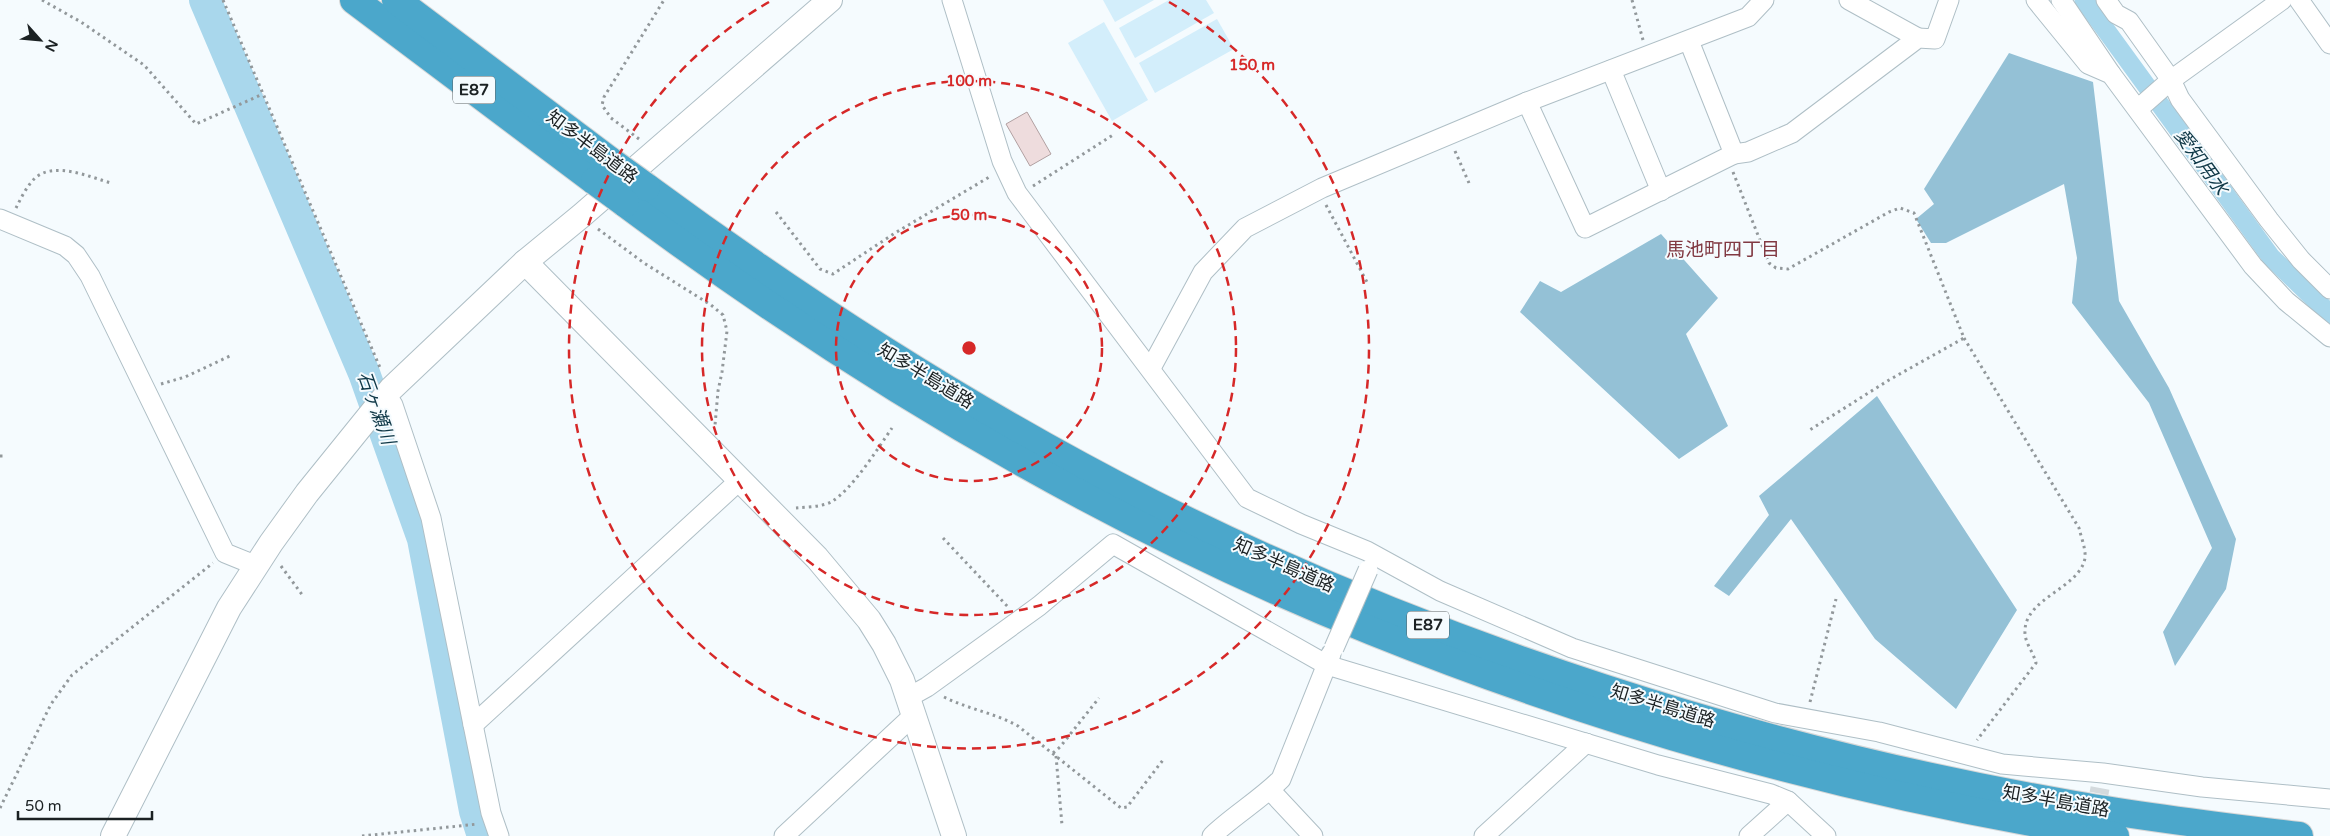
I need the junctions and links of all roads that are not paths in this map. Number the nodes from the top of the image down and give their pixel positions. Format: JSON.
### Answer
{"nodes":[{"id":1,"x":354,"y":0,"type":"edge"},
{"id":2,"x":396,"y":0,"type":"edge"},
{"id":3,"x":830,"y":0,"type":"edge"},
{"id":4,"x":952,"y":0,"type":"edge"},
{"id":5,"x":1764,"y":0,"type":"edge"},
{"id":6,"x":1849,"y":0,"type":"edge"},
{"id":7,"x":1949,"y":0,"type":"edge"},
{"id":8,"x":2036,"y":0,"type":"edge"},
{"id":9,"x":2061,"y":0,"type":"edge"},
{"id":10,"x":2106,"y":0,"type":"edge"},
{"id":11,"x":2282,"y":0,"type":"edge"},
{"id":12,"x":2299,"y":0,"type":"edge"},
{"id":13,"x":1918,"y":38,"type":"junction"},
{"id":14,"x":1689,"y":41,"type":"junction"},
{"id":15,"x":2330,"y":44,"type":"edge"},
{"id":16,"x":1611,"y":70,"type":"junction"},
{"id":17,"x":2111,"y":74,"type":"junction"},
{"id":18,"x":2167,"y":84,"type":"junction"},
{"id":19,"x":1526,"y":102,"type":"junction"},
{"id":20,"x":2141,"y":106,"type":"junction"},
{"id":21,"x":1731,"y":156,"type":"junction"},
{"id":22,"x":603,"y":171,"type":"junction"},
{"id":23,"x":1661,"y":191,"type":"junction"},
{"id":24,"x":636,"y":195,"type":"junction"},
{"id":25,"x":4,"y":221,"type":"edge"},
{"id":26,"x":525,"y":262,"type":"junction"},
{"id":27,"x":2330,"y":289,"type":"edge"},
{"id":28,"x":2330,"y":337,"type":"edge"},
{"id":29,"x":1151,"y":368,"type":"junction"},
{"id":30,"x":388,"y":392,"type":"junction"},
{"id":31,"x":740,"y":480,"type":"junction"},
{"id":32,"x":1367,"y":551,"type":"junction"},
{"id":33,"x":261,"y":560,"type":"junction"},
{"id":34,"x":1330,"y":657,"type":"junction"},
{"id":35,"x":917,"y":700,"type":"junction"},
{"id":36,"x":472,"y":726,"type":"junction"},
{"id":37,"x":1586,"y":744,"type":"junction"},
{"id":38,"x":1270,"y":790,"type":"junction"},
{"id":39,"x":2330,"y":799,"type":"edge"},
{"id":40,"x":1788,"y":801,"type":"junction"},
{"id":41,"x":113,"y":836,"type":"edge"},
{"id":42,"x":499,"y":836,"type":"edge"},
{"id":43,"x":784,"y":836,"type":"edge"},
{"id":44,"x":954,"y":836,"type":"edge"},
{"id":45,"x":1212,"y":836,"type":"edge"},
{"id":46,"x":1313,"y":836,"type":"edge"},
{"id":47,"x":1484,"y":836,"type":"edge"},
{"id":48,"x":1749,"y":836,"type":"edge"},
{"id":49,"x":1826,"y":836,"type":"edge"},
{"id":50,"x":2115,"y":836,"type":"edge"},
{"id":51,"x":2299,"y":836,"type":"edge"}],
"edges":[{"from":1,"to":22,"type":"highway","name":"知多半島道路","number":"E87"},
{"from":2,"to":22,"type":"highway","name":"知多半島道路","number":"E87"},
{"from":3,"to":26,"type":"street"},
{"from":4,"to":29,"type":"street"},
{"from":5,"to":14,"type":"street"},
{"from":6,"to":13,"type":"street"},
{"from":7,"to":13,"type":"street"},
{"from":8,"to":17,"type":"street"},
{"from":9,"to":17,"type":"street"},
{"from":10,"to":18,"type":"street"},
{"from":11,"to":18,"type":"street"},
{"from":12,"to":15,"type":"street"},
{"from":13,"to":21,"type":"street"},
{"from":14,"to":16,"type":"street"},
{"from":14,"to":21,"type":"street"},
{"from":16,"to":19,"type":"street"},
{"from":16,"to":23,"type":"street"},
{"from":17,"to":20,"type":"street"},
{"from":18,"to":20,"type":"street"},
{"from":18,"to":27,"type":"street"},
{"from":19,"to":23,"type":"street"},
{"from":19,"to":29,"type":"street"},
{"from":20,"to":28,"type":"street"},
{"from":21,"to":23,"type":"street"},
{"from":22,"to":24,"type":"highway","name":"知多半島道路","number":"E87","bridge":true},
{"from":24,"to":50,"type":"highway","name":"知多半島道路","number":"E87"},
{"from":24,"to":51,"type":"highway","name":"知多半島道路","number":"E87"},
{"from":25,"to":33,"type":"street"},
{"from":26,"to":30,"type":"street"},
{"from":26,"to":31,"type":"street"},
{"from":29,"to":32,"type":"street"},
{"from":30,"to":33,"type":"street"},
{"from":30,"to":36,"type":"street"},
{"from":31,"to":35,"type":"street"},
{"from":31,"to":36,"type":"street"},
{"from":32,"to":34,"type":"street","bridge":true},
{"from":32,"to":39,"type":"street"},
{"from":33,"to":41,"type":"street"},
{"from":34,"to":35,"type":"street"},
{"from":34,"to":37,"type":"street"},
{"from":34,"to":38,"type":"street"},
{"from":35,"to":43,"type":"street"},
{"from":35,"to":44,"type":"street"},
{"from":36,"to":42,"type":"street"},
{"from":37,"to":40,"type":"street"},
{"from":37,"to":47,"type":"street"},
{"from":38,"to":45,"type":"street"},
{"from":38,"to":46,"type":"street"},
{"from":40,"to":48,"type":"street"},
{"from":40,"to":49,"type":"street"}]}
